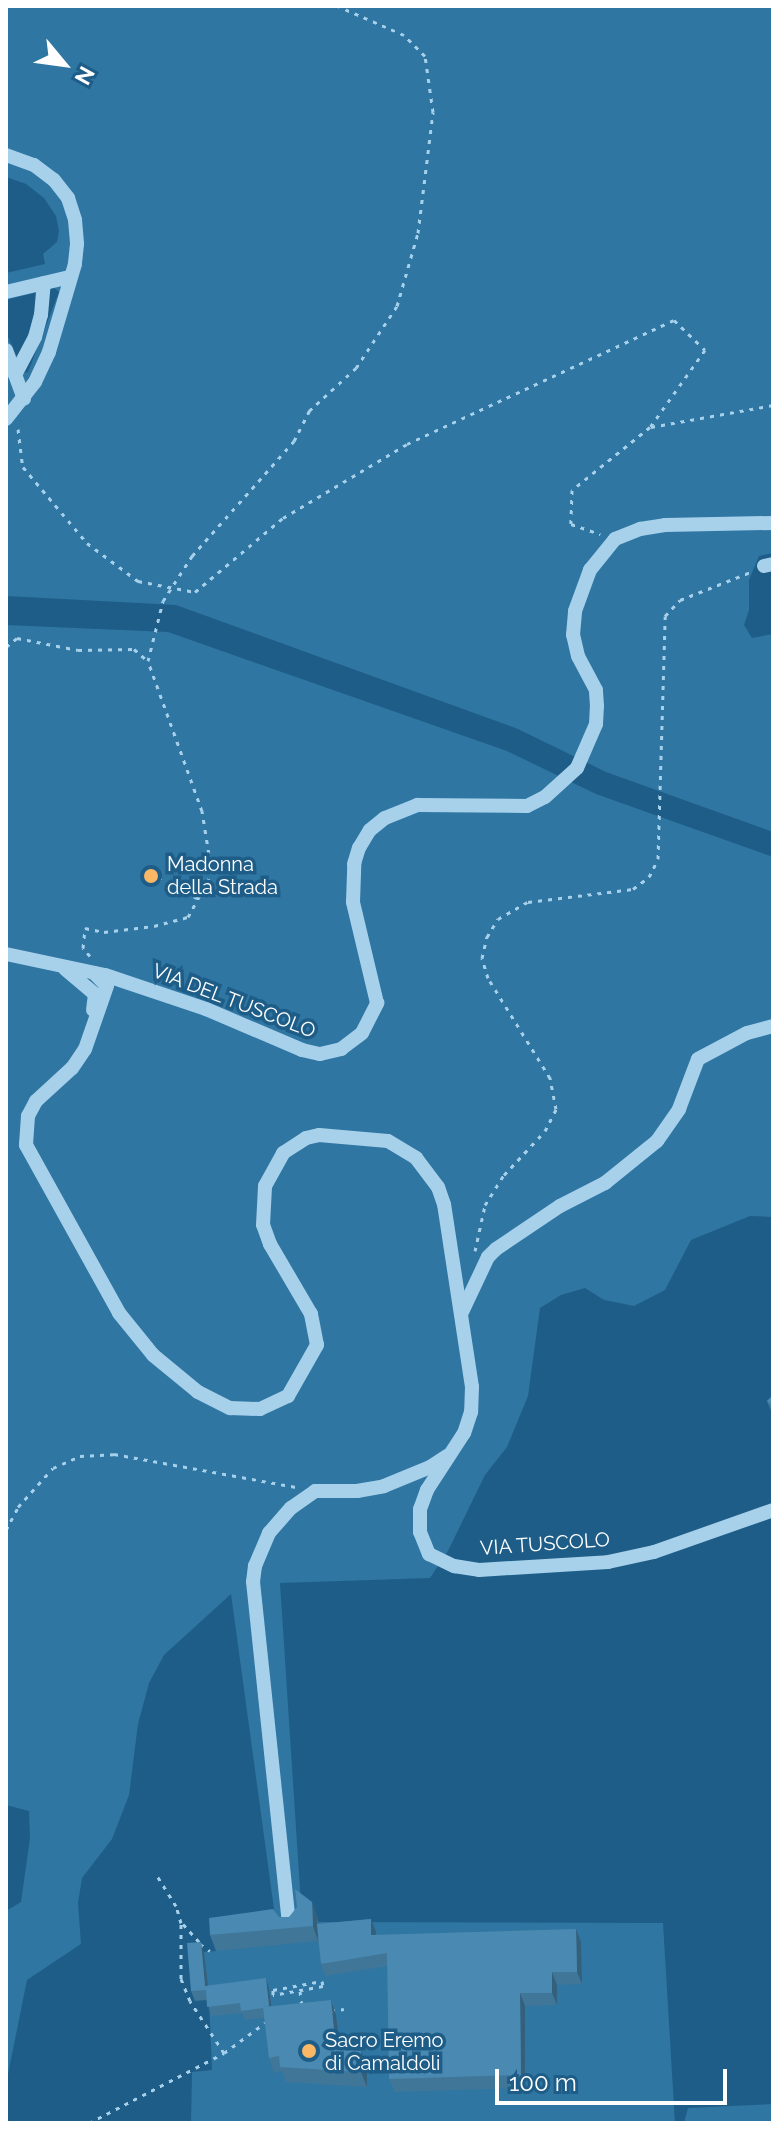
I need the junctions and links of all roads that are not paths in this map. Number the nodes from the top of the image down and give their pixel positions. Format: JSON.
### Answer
{"nodes":[{"id":1,"x":6,"y":155,"type":"edge"},
{"id":2,"x":70,"y":277,"type":"junction"},
{"id":3,"x":44,"y":283,"type":"junction"},
{"id":4,"x":6,"y":292,"type":"edge"},
{"id":5,"x":6,"y":350,"type":"edge"},
{"id":6,"x":15,"y":375,"type":"junction"},
{"id":7,"x":15,"y":409,"type":"edge"},
{"id":8,"x":773,"y":523,"type":"edge"},
{"id":9,"x":6,"y":954,"type":"edge"},
{"id":10,"x":59,"y":965,"type":"junction"},
{"id":11,"x":99,"y":974,"type":"junction"},
{"id":12,"x":130,"y":983,"type":"junction"},
{"id":13,"x":773,"y":1026,"type":"edge"},
{"id":14,"x":91,"y":1030,"type":"junction"},
{"id":15,"x":462,"y":1312,"type":"junction"},
{"id":16,"x":464,"y":1433,"type":"junction"},
{"id":17,"x":773,"y":1510,"type":"edge"},
{"id":18,"x":289,"y":1924,"type":"edge"}],
"edges":[{"from":1,"to":2,"type":"street"},
{"from":2,"to":3,"type":"street"},
{"from":2,"to":7,"type":"street"},
{"from":3,"to":4,"type":"street"},
{"from":3,"to":6,"type":"street"},
{"from":5,"to":6,"type":"street"},
{"from":6,"to":7,"type":"street"},
{"from":8,"to":12,"type":"street","name":"VIA DEL TUSCOLO"},
{"from":9,"to":10,"type":"street","name":"VIA DEL TUSCOLO"},
{"from":10,"to":11,"type":"street","name":"VIA DEL TUSCOLO"},
{"from":10,"to":14,"type":"street"},
{"from":11,"to":12,"type":"street","name":"VIA DEL TUSCOLO"},
{"from":11,"to":14,"type":"street"},
{"from":12,"to":14,"type":"street"},
{"from":13,"to":15,"type":"street"},
{"from":14,"to":15,"type":"street","name":"VIA TUSCOLO"},
{"from":15,"to":16,"type":"street","name":"VIA TUSCOLO"},
{"from":16,"to":17,"type":"street","name":"VIA TUSCOLO"},
{"from":16,"to":18,"type":"street"}]}
